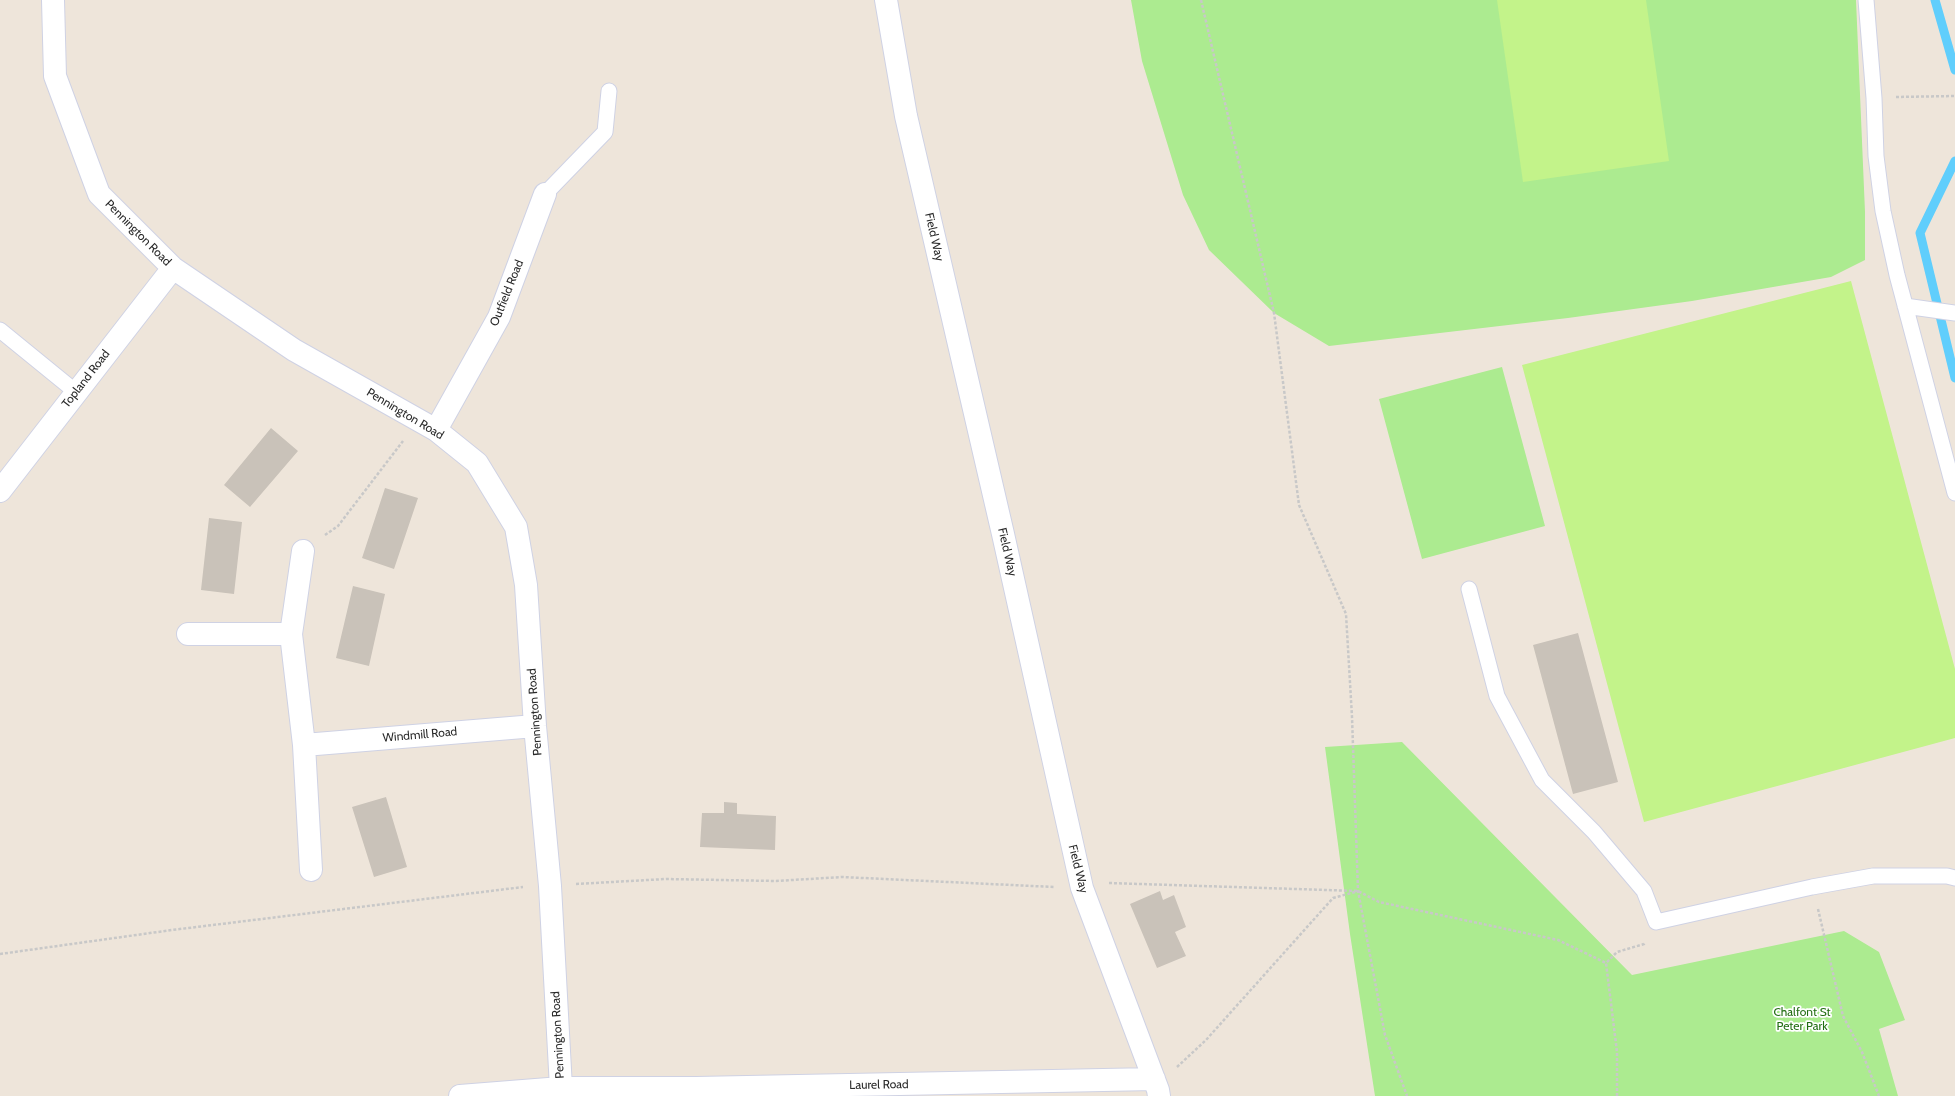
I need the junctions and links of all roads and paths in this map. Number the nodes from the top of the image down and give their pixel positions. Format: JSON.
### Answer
{"nodes":[{"id":1,"x":53,"y":0,"type":"edge"},
{"id":2,"x":886,"y":0,"type":"edge"},
{"id":3,"x":1201,"y":0,"type":"edge"},
{"id":4,"x":1866,"y":0,"type":"edge"},
{"id":5,"x":609,"y":91,"type":"dead end"},
{"id":6,"x":1955,"y":96,"type":"edge"},
{"id":7,"x":1874,"y":98,"type":"junction"},
{"id":8,"x":545,"y":194,"type":"joint"},
{"id":9,"x":173,"y":268,"type":"junction"},
{"id":10,"x":1905,"y":306,"type":"junction"},
{"id":11,"x":1952,"y":312,"type":"edge"},
{"id":12,"x":0,"y":330,"type":"edge"},
{"id":13,"x":76,"y":392,"type":"junction"},
{"id":14,"x":427,"y":424,"type":"junction"},
{"id":15,"x":0,"y":491,"type":"edge"},
{"id":16,"x":1955,"y":493,"type":"edge"},
{"id":17,"x":303,"y":551,"type":"joint"},
{"id":18,"x":1469,"y":588,"type":"dead end"},
{"id":19,"x":188,"y":634,"type":"dead end"},
{"id":20,"x":291,"y":634,"type":"junction"},
{"id":21,"x":535,"y":726,"type":"junction"},
{"id":22,"x":304,"y":745,"type":"junction"},
{"id":23,"x":311,"y":870,"type":"dead end"},
{"id":24,"x":1955,"y":878,"type":"edge"},
{"id":25,"x":550,"y":886,"type":"junction"},
{"id":26,"x":1812,"y":887,"type":"junction"},
{"id":27,"x":1082,"y":888,"type":"junction"},
{"id":28,"x":1358,"y":891,"type":"junction"},
{"id":29,"x":1656,"y":922,"type":"junction"},
{"id":30,"x":0,"y":954,"type":"edge"},
{"id":31,"x":1606,"y":963,"type":"junction"},
{"id":32,"x":1177,"y":1067,"type":"dead end"},
{"id":33,"x":562,"y":1088,"type":"junction"},
{"id":34,"x":1157,"y":1088,"type":"edge"},
{"id":35,"x":696,"y":1092,"type":"edge"},
{"id":36,"x":460,"y":1096,"type":"edge"},
{"id":37,"x":1407,"y":1096,"type":"edge"},
{"id":38,"x":1617,"y":1096,"type":"edge"},
{"id":39,"x":1879,"y":1096,"type":"edge"}],
"edges":[{"from":1,"to":9,"type":"street","name":"Pennington Road"},
{"from":2,"to":27,"type":"street","name":"Field Way"},
{"from":3,"to":28,"type":"path"},
{"from":4,"to":7,"type":"lane"},
{"from":5,"to":8,"type":"lane"},
{"from":6,"to":7,"type":"path"},
{"from":7,"to":10,"type":"lane"},
{"from":8,"to":14,"type":"street","name":"Outfield Road"},
{"from":9,"to":13,"type":"street","name":"Topland Road"},
{"from":9,"to":14,"type":"street","name":"Pennington Road"},
{"from":10,"to":11,"type":"lane"},
{"from":10,"to":16,"type":"lane"},
{"from":12,"to":13,"type":"lane"},
{"from":13,"to":15,"type":"street","name":"Topland Road"},
{"from":14,"to":17,"type":"path"},
{"from":14,"to":21,"type":"street","name":"Pennington Road"},
{"from":17,"to":20,"type":"street"},
{"from":18,"to":29,"type":"lane"},
{"from":19,"to":20,"type":"street"},
{"from":20,"to":22,"type":"street"},
{"from":21,"to":22,"type":"street","name":"Windmill Road"},
{"from":21,"to":25,"type":"street","name":"Pennington Road"},
{"from":22,"to":23,"type":"street"},
{"from":24,"to":26,"type":"lane"},
{"from":25,"to":27,"type":"path"},
{"from":25,"to":30,"type":"path"},
{"from":25,"to":33,"type":"street","name":"Pennington Road"},
{"from":26,"to":29,"type":"lane"},
{"from":26,"to":39,"type":"path"},
{"from":27,"to":28,"type":"path"},
{"from":27,"to":34,"type":"street","name":"Field Way"},
{"from":28,"to":31,"type":"path"},
{"from":28,"to":32,"type":"path"},
{"from":28,"to":37,"type":"path"},
{"from":29,"to":31,"type":"path"},
{"from":31,"to":38,"type":"path"},
{"from":33,"to":35,"type":"street","name":"Laurel Road"},
{"from":33,"to":36,"type":"street","name":"Laurel Road"},
{"from":34,"to":35,"type":"street","name":"Laurel Road"}]}
